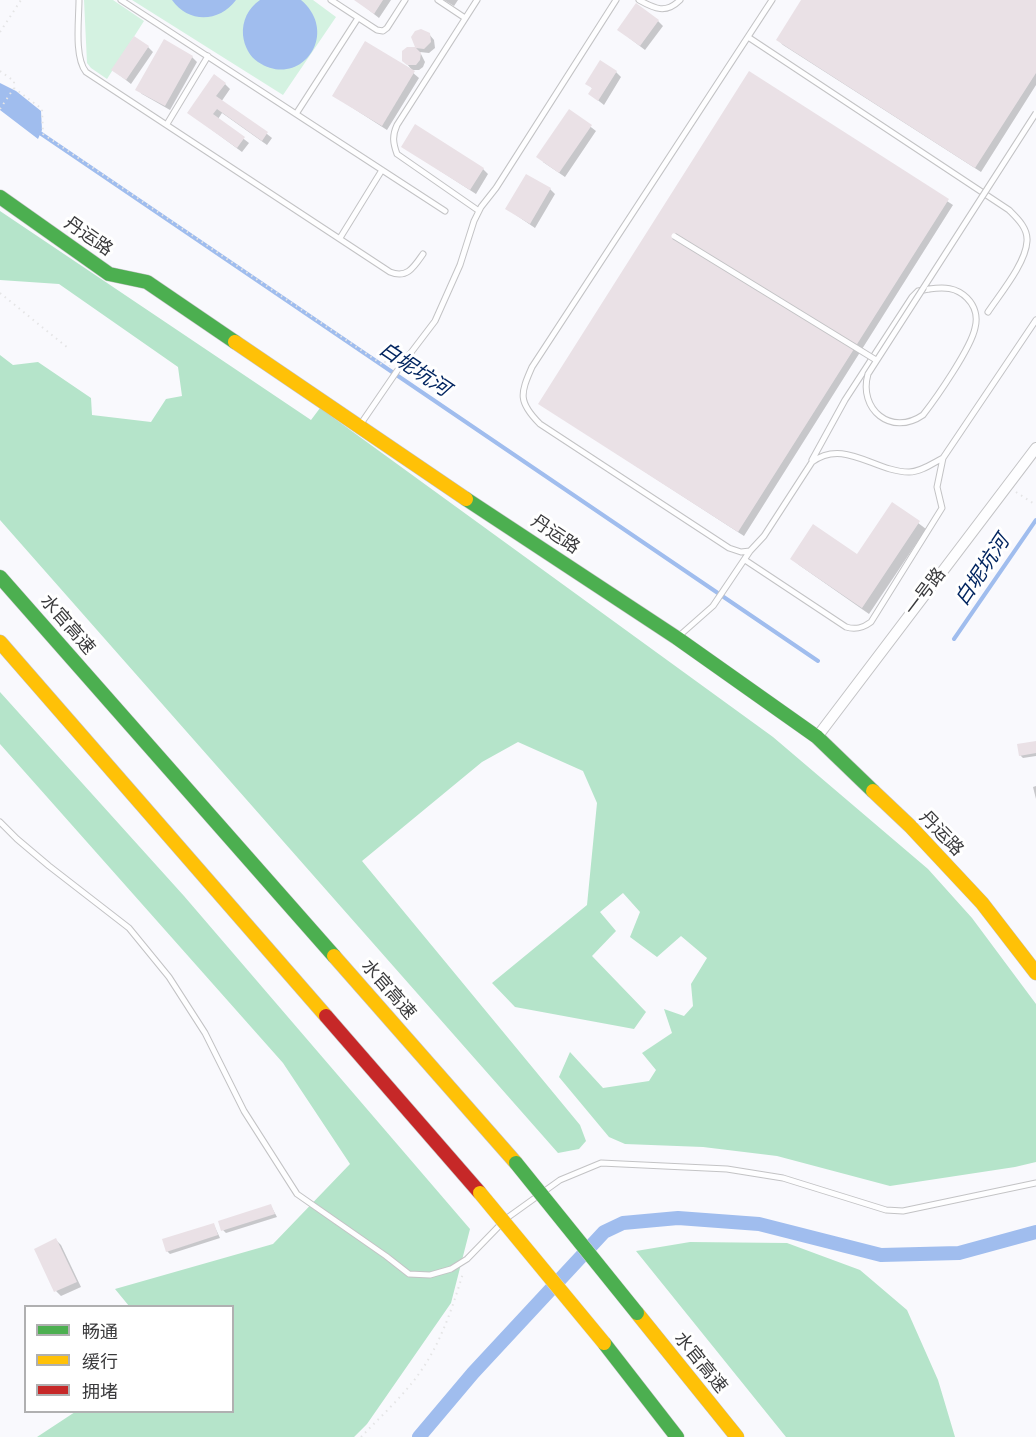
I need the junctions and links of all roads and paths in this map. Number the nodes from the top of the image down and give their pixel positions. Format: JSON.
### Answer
{"nodes":[{"id":1,"x":21,"y":0,"type":"edge"},
{"id":2,"x":79,"y":0,"type":"edge"},
{"id":3,"x":121,"y":0,"type":"edge"},
{"id":4,"x":331,"y":0,"type":"edge"},
{"id":5,"x":405,"y":0,"type":"edge"},
{"id":6,"x":438,"y":0,"type":"edge"},
{"id":7,"x":477,"y":0,"type":"edge"},
{"id":8,"x":616,"y":0,"type":"edge"},
{"id":9,"x":639,"y":0,"type":"edge"},
{"id":10,"x":680,"y":0,"type":"edge"},
{"id":11,"x":763,"y":0,"type":"edge"},
{"id":12,"x":771,"y":2,"type":"edge"},
{"id":13,"x":358,"y":18,"type":"junction"},
{"id":14,"x":465,"y":18,"type":"junction"},
{"id":15,"x":0,"y":32,"type":"edge"},
{"id":16,"x":748,"y":37,"type":"junction"},
{"id":17,"x":207,"y":56,"type":"junction"},
{"id":18,"x":0,"y":72,"type":"edge"},
{"id":19,"x":14,"y":88,"type":"junction"},
{"id":20,"x":0,"y":109,"type":"edge"},
{"id":21,"x":1036,"y":113,"type":"edge"},
{"id":22,"x":296,"y":114,"type":"junction"},
{"id":23,"x":167,"y":124,"type":"junction"},
{"id":24,"x":382,"y":170,"type":"junction"},
{"id":25,"x":0,"y":197,"type":"edge"},
{"id":26,"x":445,"y":211,"type":"dead end"},
{"id":27,"x":479,"y":211,"type":"junction"},
{"id":28,"x":674,"y":236,"type":"dead end"},
{"id":29,"x":340,"y":238,"type":"junction"},
{"id":30,"x":423,"y":254,"type":"dead end"},
{"id":31,"x":0,"y":293,"type":"edge"},
{"id":32,"x":988,"y":312,"type":"dead end"},
{"id":33,"x":1036,"y":320,"type":"edge"},
{"id":34,"x":68,"y":348,"type":"dead end"},
{"id":35,"x":876,"y":360,"type":"junction"},
{"id":36,"x":385,"y":362,"type":"dead end"},
{"id":37,"x":358,"y":427,"type":"junction"},
{"id":38,"x":1036,"y":448,"type":"edge"},
{"id":39,"x":943,"y":458,"type":"junction"},
{"id":40,"x":812,"y":462,"type":"junction"},
{"id":41,"x":1007,"y":486,"type":"junction"},
{"id":42,"x":1036,"y":505,"type":"edge"},
{"id":43,"x":750,"y":551,"type":"junction"},
{"id":44,"x":745,"y":560,"type":"junction"},
{"id":45,"x":0,"y":577,"type":"edge"},
{"id":46,"x":677,"y":638,"type":"junction"},
{"id":47,"x":0,"y":642,"type":"edge"},
{"id":48,"x":817,"y":737,"type":"junction"},
{"id":49,"x":0,"y":822,"type":"edge"},
{"id":50,"x":1036,"y":973,"type":"edge"},
{"id":51,"x":1036,"y":1183,"type":"edge"},
{"id":52,"x":467,"y":1259,"type":"junction"},
{"id":53,"x":361,"y":1437,"type":"edge"},
{"id":54,"x":677,"y":1437,"type":"edge"},
{"id":55,"x":736,"y":1437,"type":"edge"}],
"edges":[{"from":1,"to":15,"type":"path"},
{"from":2,"to":23,"type":"lane"},
{"from":3,"to":17,"type":"lane"},
{"from":4,"to":13,"type":"lane"},
{"from":5,"to":13,"type":"lane"},
{"from":6,"to":14,"type":"lane"},
{"from":7,"to":14,"type":"lane"},
{"from":8,"to":27,"type":"lane"},
{"from":9,"to":10,"type":"lane"},
{"from":11,"to":12,"type":"lane"},
{"from":12,"to":16,"type":"lane"},
{"from":13,"to":22,"type":"lane"},
{"from":14,"to":27,"type":"lane"},
{"from":16,"to":32,"type":"lane"},
{"from":16,"to":43,"type":"lane"},
{"from":17,"to":22,"type":"lane"},
{"from":17,"to":23,"type":"lane"},
{"from":18,"to":19,"type":"path"},
{"from":19,"to":20,"type":"path"},
{"from":19,"to":36,"type":"path"},
{"from":21,"to":35,"type":"lane","bridge":true},
{"from":22,"to":24,"type":"lane"},
{"from":23,"to":29,"type":"lane"},
{"from":24,"to":26,"type":"lane"},
{"from":24,"to":29,"type":"lane"},
{"from":25,"to":37,"type":"main road","name":"丹运路"},
{"from":27,"to":37,"type":"lane"},
{"from":28,"to":35,"type":"lane","bridge":true},
{"from":29,"to":30,"type":"lane"},
{"from":31,"to":34,"type":"path"},
{"from":33,"to":39,"type":"lane"},
{"from":35,"to":40,"type":"lane","bridge":true},
{"from":37,"to":46,"type":"main road","name":"丹运路"},
{"from":38,"to":41,"type":"street","name":"一号路"},
{"from":39,"to":40,"type":"lane"},
{"from":39,"to":44,"type":"lane"},
{"from":40,"to":43,"type":"lane"},
{"from":41,"to":42,"type":"path"},
{"from":41,"to":48,"type":"street","name":"一号路"},
{"from":43,"to":44,"type":"lane"},
{"from":44,"to":46,"type":"lane"},
{"from":45,"to":55,"type":"main road","name":"水官高速","bridge":true},
{"from":46,"to":48,"type":"main road","name":"丹运路"},
{"from":47,"to":54,"type":"main road","bridge":true},
{"from":48,"to":50,"type":"main road","name":"丹运路"},
{"from":49,"to":52,"type":"lane"},
{"from":51,"to":52,"type":"lane"},
{"from":52,"to":53,"type":"path"}]}
